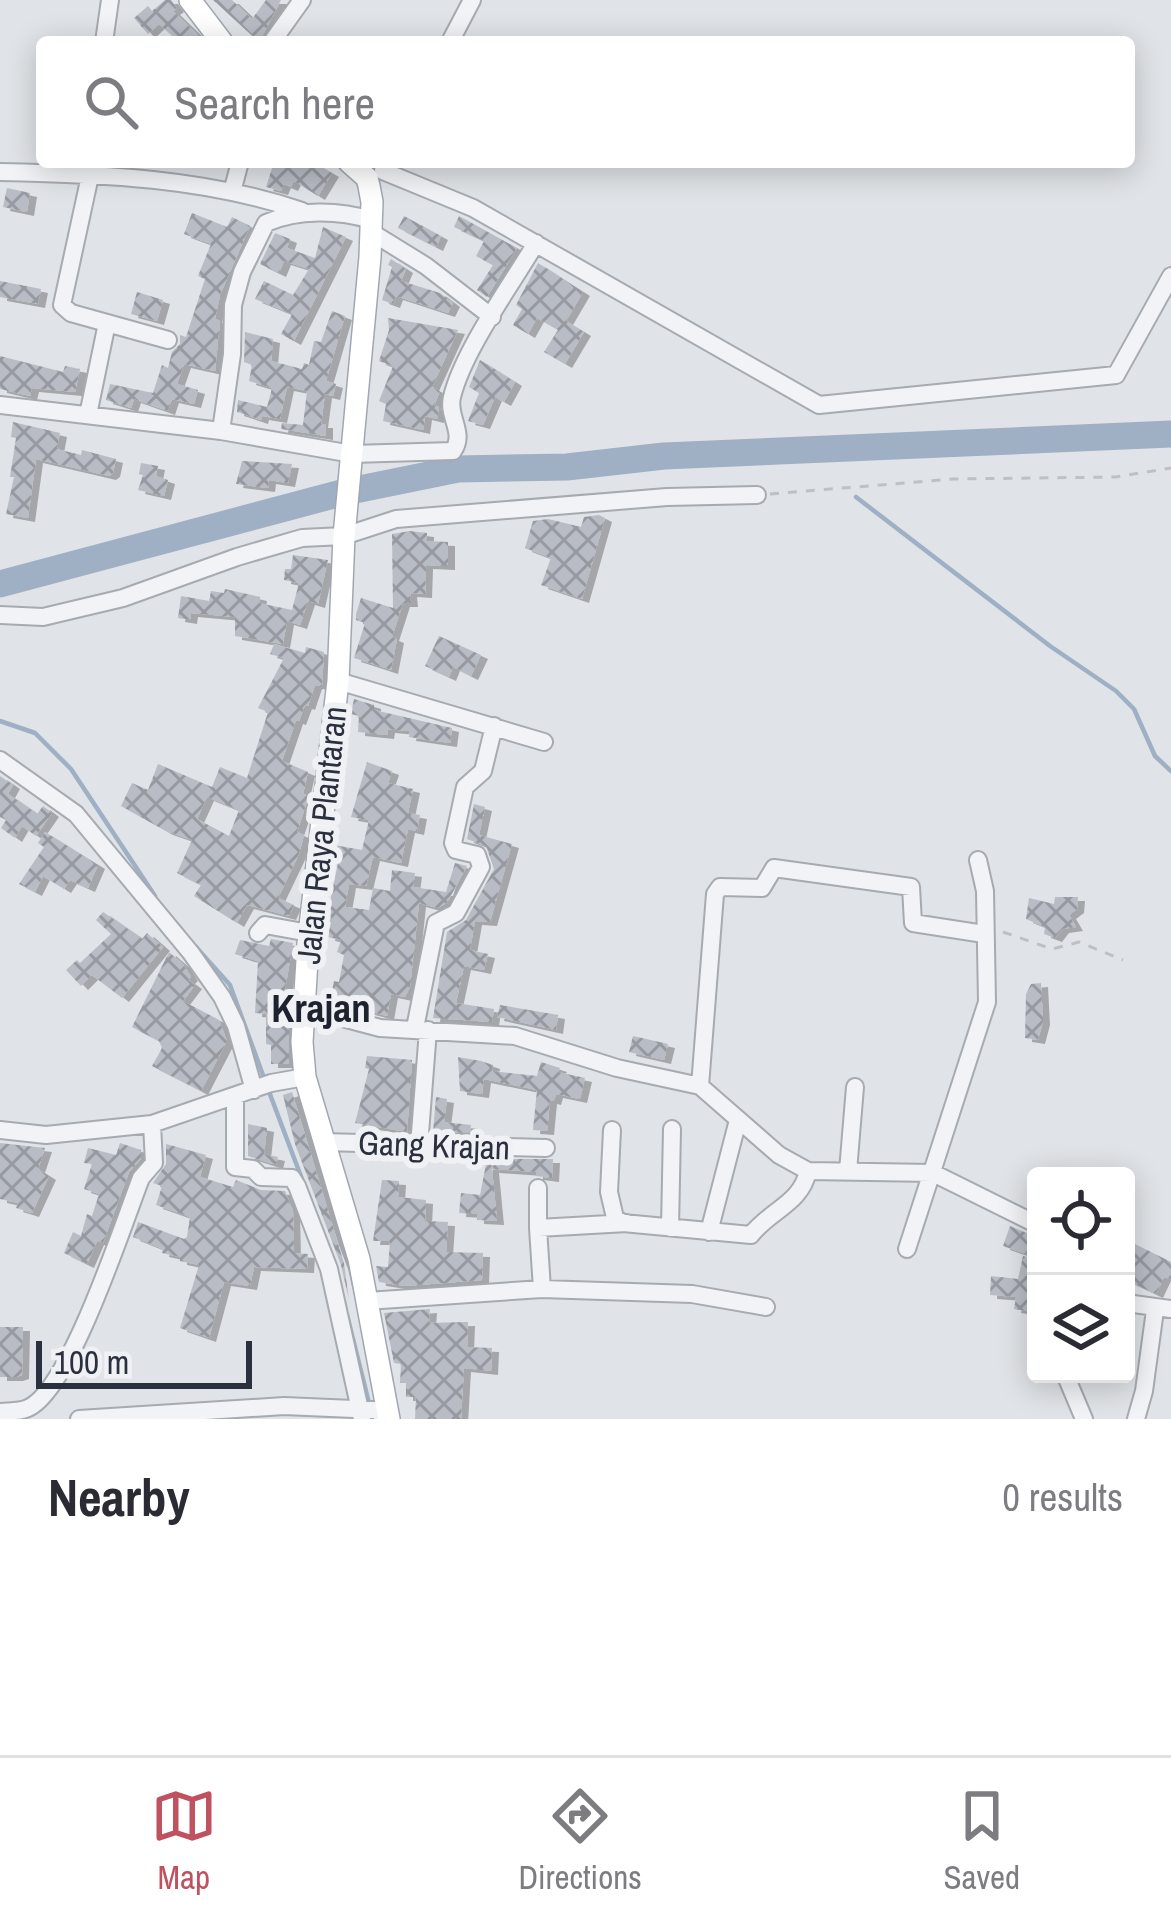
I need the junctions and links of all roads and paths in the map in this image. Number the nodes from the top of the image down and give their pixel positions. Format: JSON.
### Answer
{"nodes":[{"id":1,"x":110,"y":0,"type":"edge"},
{"id":2,"x":302,"y":0,"type":"edge"},
{"id":3,"x":472,"y":0,"type":"edge"},
{"id":4,"x":193,"y":2,"type":"edge"},
{"id":5,"x":105,"y":36,"type":"edge"},
{"id":6,"x":218,"y":36,"type":"edge"},
{"id":7,"x":276,"y":36,"type":"edge"},
{"id":8,"x":453,"y":36,"type":"edge"},
{"id":9,"x":93,"y":168,"type":"edge"},
{"id":10,"x":238,"y":168,"type":"edge"},
{"id":11,"x":379,"y":170,"type":"edge"},
{"id":12,"x":0,"y":172,"type":"edge"},
{"id":13,"x":232,"y":192,"type":"junction"},
{"id":14,"x":309,"y":214,"type":"junction"},
{"id":15,"x":371,"y":226,"type":"junction"},
{"id":16,"x":536,"y":243,"type":"junction"},
{"id":17,"x":1171,"y":277,"type":"edge"},
{"id":18,"x":492,"y":317,"type":"junction"},
{"id":19,"x":107,"y":323,"type":"junction"},
{"id":20,"x":168,"y":340,"type":"dead end"},
{"id":21,"x":0,"y":404,"type":"edge"},
{"id":22,"x":88,"y":416,"type":"junction"},
{"id":23,"x":221,"y":431,"type":"junction"},
{"id":24,"x":352,"y":459,"type":"junction"},
{"id":25,"x":1171,"y":468,"type":"edge"},
{"id":26,"x":757,"y":495,"type":"joint"},
{"id":27,"x":344,"y":532,"type":"junction"},
{"id":28,"x":0,"y":615,"type":"edge"},
{"id":29,"x":338,"y":681,"type":"junction"},
{"id":30,"x":494,"y":727,"type":"junction"},
{"id":31,"x":544,"y":742,"type":"dead end"},
{"id":32,"x":0,"y":760,"type":"edge"},
{"id":33,"x":978,"y":860,"type":"dead end"},
{"id":34,"x":984,"y":930,"type":"junction"},
{"id":35,"x":258,"y":933,"type":"dead end"},
{"id":36,"x":309,"y":933,"type":"junction"},
{"id":37,"x":1123,"y":960,"type":"dead end"},
{"id":38,"x":305,"y":1008,"type":"junction"},
{"id":39,"x":422,"y":1029,"type":"junction"},
{"id":40,"x":305,"y":1077,"type":"junction"},
{"id":41,"x":700,"y":1086,"type":"junction"},
{"id":42,"x":855,"y":1088,"type":"dead end"},
{"id":43,"x":254,"y":1089,"type":"junction"},
{"id":44,"x":738,"y":1120,"type":"junction"},
{"id":45,"x":152,"y":1124,"type":"junction"},
{"id":46,"x":672,"y":1129,"type":"dead end"},
{"id":47,"x":0,"y":1130,"type":"edge"},
{"id":48,"x":612,"y":1130,"type":"dead end"},
{"id":49,"x":323,"y":1142,"type":"junction"},
{"id":50,"x":419,"y":1146,"type":"junction"},
{"id":51,"x":546,"y":1148,"type":"dead end"},
{"id":52,"x":808,"y":1171,"type":"junction"},
{"id":53,"x":848,"y":1171,"type":"junction"},
{"id":54,"x":933,"y":1172,"type":"junction"},
{"id":55,"x":538,"y":1188,"type":"dead end"},
{"id":56,"x":1027,"y":1220,"type":"edge"},
{"id":57,"x":628,"y":1223,"type":"junction"},
{"id":58,"x":538,"y":1228,"type":"junction"},
{"id":59,"x":670,"y":1228,"type":"junction"},
{"id":60,"x":709,"y":1232,"type":"junction"},
{"id":61,"x":907,"y":1249,"type":"dead end"},
{"id":62,"x":542,"y":1289,"type":"junction"},
{"id":63,"x":367,"y":1301,"type":"junction"},
{"id":64,"x":766,"y":1307,"type":"dead end"},
{"id":65,"x":1163,"y":1310,"type":"edge"},
{"id":66,"x":1069,"y":1383,"type":"edge"},
{"id":67,"x":0,"y":1412,"type":"edge"},
{"id":68,"x":33,"y":1413,"type":"edge"},
{"id":69,"x":375,"y":1415,"type":"edge"},
{"id":70,"x":79,"y":1419,"type":"edge"},
{"id":71,"x":1084,"y":1419,"type":"edge"},
{"id":72,"x":1136,"y":1419,"type":"edge"}],
"edges":[{"from":1,"to":5,"type":"street"},
{"from":2,"to":7,"type":"street"},
{"from":3,"to":8,"type":"street"},
{"from":4,"to":6,"type":"main road"},
{"from":9,"to":12,"type":"street"},
{"from":9,"to":13,"type":"street"},
{"from":9,"to":19,"type":"street"},
{"from":10,"to":13,"type":"street"},
{"from":11,"to":15,"type":"main road","name":"Jalan Raya Plantaran"},
{"from":11,"to":16,"type":"street"},
{"from":13,"to":14,"type":"street"},
{"from":14,"to":15,"type":"street"},
{"from":14,"to":23,"type":"street"},
{"from":15,"to":18,"type":"street"},
{"from":15,"to":24,"type":"main road","name":"Jalan Raya Plantaran"},
{"from":16,"to":17,"type":"street"},
{"from":16,"to":18,"type":"street"},
{"from":18,"to":24,"type":"street"},
{"from":19,"to":20,"type":"street"},
{"from":19,"to":22,"type":"street"},
{"from":21,"to":22,"type":"street"},
{"from":22,"to":23,"type":"street"},
{"from":23,"to":24,"type":"street"},
{"from":24,"to":27,"type":"main road","name":"Jalan Raya Plantaran"},
{"from":25,"to":26,"type":"path"},
{"from":26,"to":27,"type":"street"},
{"from":27,"to":28,"type":"street"},
{"from":27,"to":29,"type":"main road","name":"Jalan Raya Plantaran"},
{"from":29,"to":30,"type":"street"},
{"from":29,"to":36,"type":"main road","name":"Jalan Raya Plantaran"},
{"from":30,"to":31,"type":"street"},
{"from":30,"to":39,"type":"street"},
{"from":32,"to":43,"type":"street"},
{"from":33,"to":34,"type":"street"},
{"from":34,"to":37,"type":"path"},
{"from":34,"to":41,"type":"street"},
{"from":34,"to":54,"type":"street"},
{"from":35,"to":36,"type":"street"},
{"from":36,"to":38,"type":"main road","name":"Jalan Raya Plantaran"},
{"from":38,"to":39,"type":"street"},
{"from":38,"to":40,"type":"main road","name":"Jalan Raya Plantaran"},
{"from":39,"to":41,"type":"street"},
{"from":39,"to":50,"type":"street"},
{"from":40,"to":43,"type":"street"},
{"from":40,"to":49,"type":"main road","name":"Jalan Raya Plantaran"},
{"from":41,"to":44,"type":"street"},
{"from":42,"to":53,"type":"street"},
{"from":43,"to":45,"type":"street"},
{"from":43,"to":69,"type":"street"},
{"from":44,"to":52,"type":"street"},
{"from":44,"to":60,"type":"street"},
{"from":45,"to":47,"type":"street"},
{"from":45,"to":68,"type":"street"},
{"from":46,"to":59,"type":"street"},
{"from":48,"to":57,"type":"street"},
{"from":49,"to":50,"type":"street","name":"Gang Krajan"},
{"from":49,"to":63,"type":"main road","name":"Jalan Raya Plantaran"},
{"from":50,"to":51,"type":"street","name":"Gang Krajan"},
{"from":52,"to":53,"type":"street"},
{"from":52,"to":60,"type":"street"},
{"from":53,"to":54,"type":"street"},
{"from":54,"to":56,"type":"street"},
{"from":54,"to":61,"type":"street"},
{"from":55,"to":58,"type":"street"},
{"from":57,"to":58,"type":"street"},
{"from":57,"to":59,"type":"street"},
{"from":58,"to":62,"type":"street"},
{"from":59,"to":60,"type":"street"},
{"from":62,"to":63,"type":"street"},
{"from":62,"to":64,"type":"street"},
{"from":63,"to":69,"type":"main road","name":"Jalan Raya Plantaran"},
{"from":65,"to":72,"type":"street"},
{"from":66,"to":71,"type":"street"},
{"from":67,"to":68,"type":"street"},
{"from":69,"to":70,"type":"street"}]}
